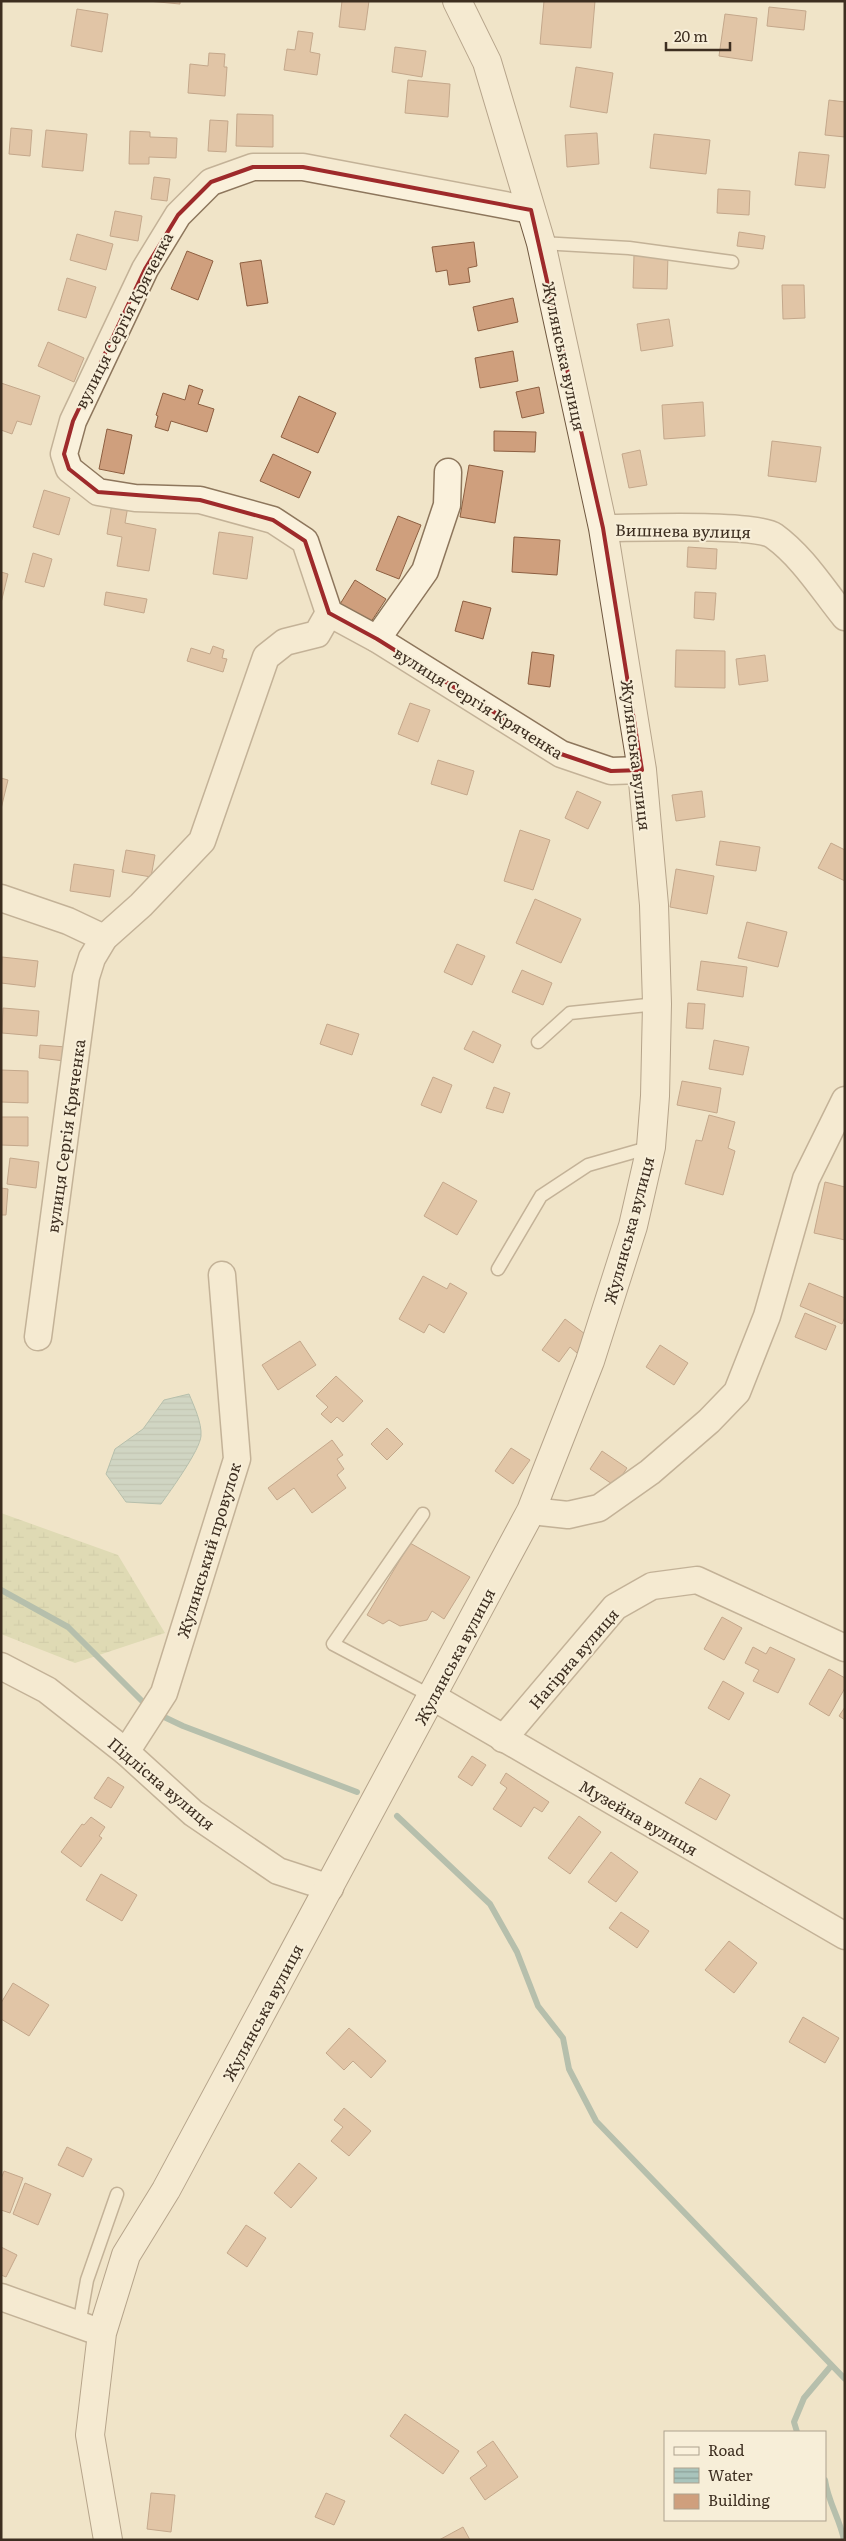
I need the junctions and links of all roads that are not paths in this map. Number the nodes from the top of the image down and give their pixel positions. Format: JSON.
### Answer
{"nodes":[{"id":1,"x":458,"y":1,"type":"edge"},
{"id":2,"x":531,"y":210,"type":"junction"},
{"id":3,"x":541,"y":243,"type":"junction"},
{"id":4,"x":732,"y":262,"type":"dead end"},
{"id":5,"x":448,"y":472,"type":"dead end"},
{"id":6,"x":603,"y":528,"type":"junction"},
{"id":7,"x":329,"y":613,"type":"junction"},
{"id":8,"x":845,"y":617,"type":"edge"},
{"id":9,"x":377,"y":638,"type":"junction"},
{"id":10,"x":642,"y":770,"type":"junction"},
{"id":11,"x":1,"y":898,"type":"edge"},
{"id":12,"x":104,"y":938,"type":"junction"},
{"id":13,"x":657,"y":1004,"type":"junction"},
{"id":14,"x":538,"y":1042,"type":"dead end"},
{"id":15,"x":845,"y":1100,"type":"edge"},
{"id":16,"x":651,"y":1147,"type":"junction"},
{"id":17,"x":498,"y":1269,"type":"dead end"},
{"id":18,"x":222,"y":1275,"type":"dead end"},
{"id":19,"x":38,"y":1337,"type":"dead end"},
{"id":20,"x":531,"y":1511,"type":"junction"},
{"id":21,"x":423,"y":1514,"type":"dead end"},
{"id":22,"x":845,"y":1648,"type":"edge"},
{"id":23,"x":1,"y":1666,"type":"edge"},
{"id":24,"x":433,"y":1697,"type":"junction"},
{"id":25,"x":503,"y":1738,"type":"junction"},
{"id":26,"x":126,"y":1752,"type":"junction"},
{"id":27,"x":330,"y":1888,"type":"junction"},
{"id":28,"x":845,"y":1936,"type":"edge"},
{"id":29,"x":117,"y":2194,"type":"dead end"},
{"id":30,"x":1,"y":2296,"type":"edge"},
{"id":31,"x":90,"y":2329,"type":"junction"},
{"id":32,"x":108,"y":2540,"type":"edge"}],
"edges":[{"from":1,"to":2,"type":"street","name":"Жулянська вулиця"},
{"from":2,"to":3,"type":"street","name":"Жулянська вулиця"},
{"from":2,"to":7,"type":"street","name":"вулиця Сергія Кряченка"},
{"from":3,"to":4,"type":"lane"},
{"from":3,"to":6,"type":"street","name":"Жулянська вулиця"},
{"from":5,"to":9,"type":"street","name":"вулиця Сергія Кряченка"},
{"from":6,"to":8,"type":"street","name":"Вишнева вулиця"},
{"from":6,"to":10,"type":"street","name":"Жулянська вулиця"},
{"from":7,"to":9,"type":"street","name":"вулиця Сергія Кряченка"},
{"from":7,"to":12,"type":"street","name":"вулиця Сергія Кряченка"},
{"from":9,"to":10,"type":"street","name":"вулиця Сергія Кряченка"},
{"from":10,"to":13,"type":"street","name":"Жулянська вулиця"},
{"from":11,"to":12,"type":"street"},
{"from":12,"to":19,"type":"street","name":"вулиця Сергія Кряченка"},
{"from":13,"to":14,"type":"lane"},
{"from":13,"to":16,"type":"street","name":"Жулянська вулиця"},
{"from":15,"to":20,"type":"street"},
{"from":16,"to":17,"type":"lane"},
{"from":16,"to":20,"type":"street","name":"Жулянська вулиця"},
{"from":18,"to":26,"type":"street","name":"Жулянський провулок"},
{"from":20,"to":24,"type":"street","name":"Жулянська вулиця"},
{"from":21,"to":24,"type":"lane"},
{"from":22,"to":25,"type":"street","name":"Нагірна вулиця"},
{"from":23,"to":26,"type":"street","name":"Підлісна вулиця"},
{"from":24,"to":25,"type":"street","name":"Музейна вулиця"},
{"from":24,"to":27,"type":"street","name":"Жулянська вулиця"},
{"from":25,"to":28,"type":"street","name":"Музейна вулиця"},
{"from":26,"to":27,"type":"street","name":"Підлісна вулиця"},
{"from":27,"to":31,"type":"street","name":"Жулянська вулиця"},
{"from":29,"to":31,"type":"lane"},
{"from":30,"to":31,"type":"street"},
{"from":31,"to":32,"type":"street","name":"Жулянська вулиця"}]}
